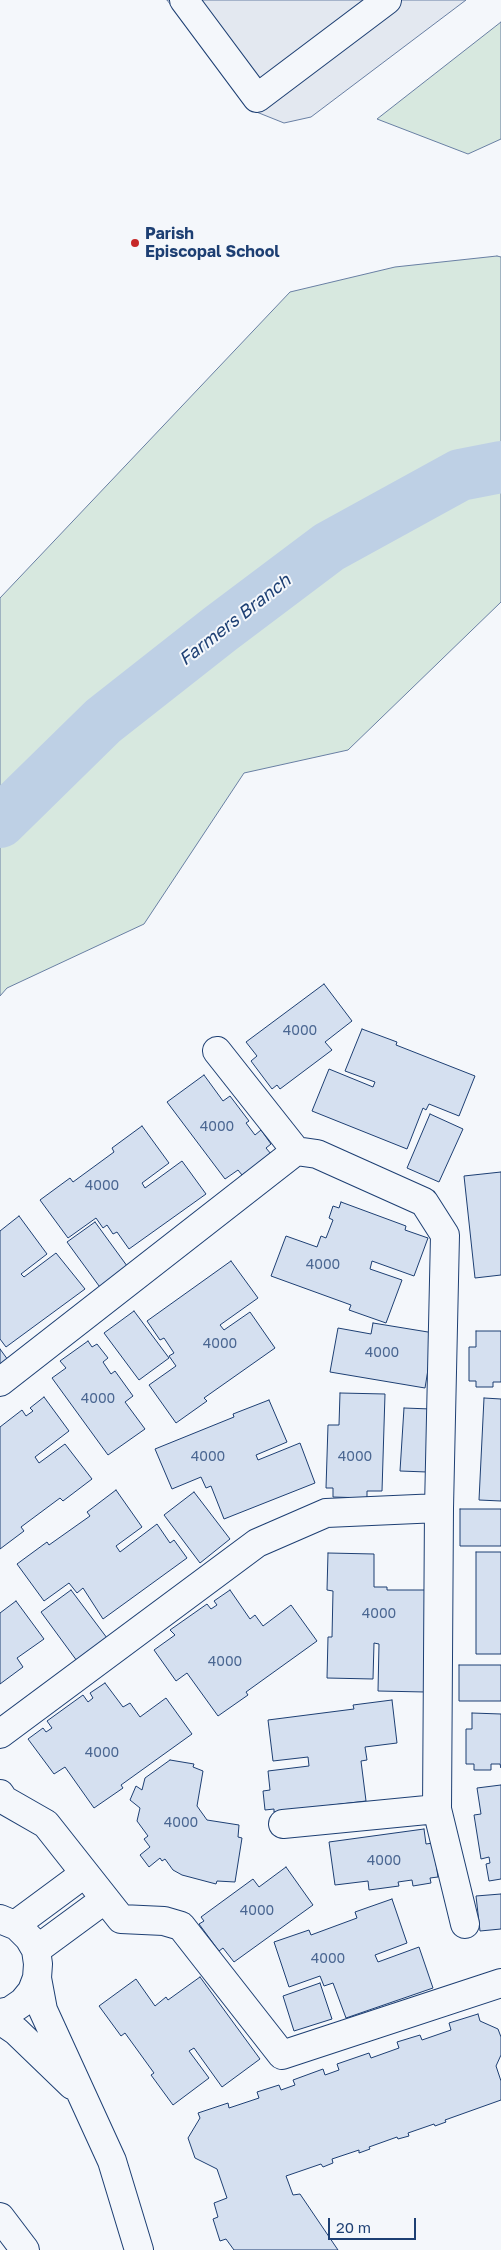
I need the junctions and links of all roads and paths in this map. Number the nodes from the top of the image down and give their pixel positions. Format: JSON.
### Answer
{"nodes":[{"id":1,"x":184,"y":0,"type":"edge"},
{"id":2,"x":388,"y":0,"type":"edge"},
{"id":3,"x":217,"y":1052,"type":"dead end"},
{"id":4,"x":296,"y":1151,"type":"junction"},
{"id":5,"x":0,"y":1382,"type":"edge"},
{"id":6,"x":439,"y":1508,"type":"junction"},
{"id":7,"x":0,"y":1734,"type":"edge"},
{"id":8,"x":0,"y":1794,"type":"edge"},
{"id":9,"x":437,"y":1809,"type":"junction"},
{"id":10,"x":283,"y":1824,"type":"dead end"},
{"id":11,"x":84,"y":1874,"type":"junction"},
{"id":12,"x":104,"y":1900,"type":"junction"},
{"id":13,"x":7,"y":1922,"type":"edge"},
{"id":14,"x":465,"y":1924,"type":"dead end"},
{"id":15,"x":36,"y":1950,"type":"junction"},
{"id":16,"x":37,"y":1978,"type":"junction"},
{"id":17,"x":501,"y":1983,"type":"edge"},
{"id":18,"x":0,"y":2014,"type":"edge"},
{"id":19,"x":0,"y":2020,"type":"edge"},
{"id":20,"x":78,"y":2091,"type":"junction"},
{"id":21,"x":0,"y":2217,"type":"edge"},
{"id":22,"x":25,"y":2250,"type":"edge"},
{"id":23,"x":139,"y":2250,"type":"edge"}],
"edges":[{"from":1,"to":2,"type":"street"},
{"from":3,"to":4,"type":"street"},
{"from":4,"to":5,"type":"street"},
{"from":4,"to":6,"type":"street"},
{"from":6,"to":7,"type":"street"},
{"from":6,"to":9,"type":"street"},
{"from":8,"to":11,"type":"street"},
{"from":9,"to":10,"type":"street"},
{"from":9,"to":14,"type":"street"},
{"from":11,"to":12,"type":"street"},
{"from":11,"to":13,"type":"street"},
{"from":12,"to":15,"type":"street"},
{"from":12,"to":17,"type":"street"},
{"from":13,"to":15,"type":"street"},
{"from":15,"to":16,"type":"street"},
{"from":16,"to":18,"type":"street"},
{"from":16,"to":20,"type":"street"},
{"from":19,"to":20,"type":"street"},
{"from":20,"to":23,"type":"street"},
{"from":21,"to":22,"type":"street"}]}
